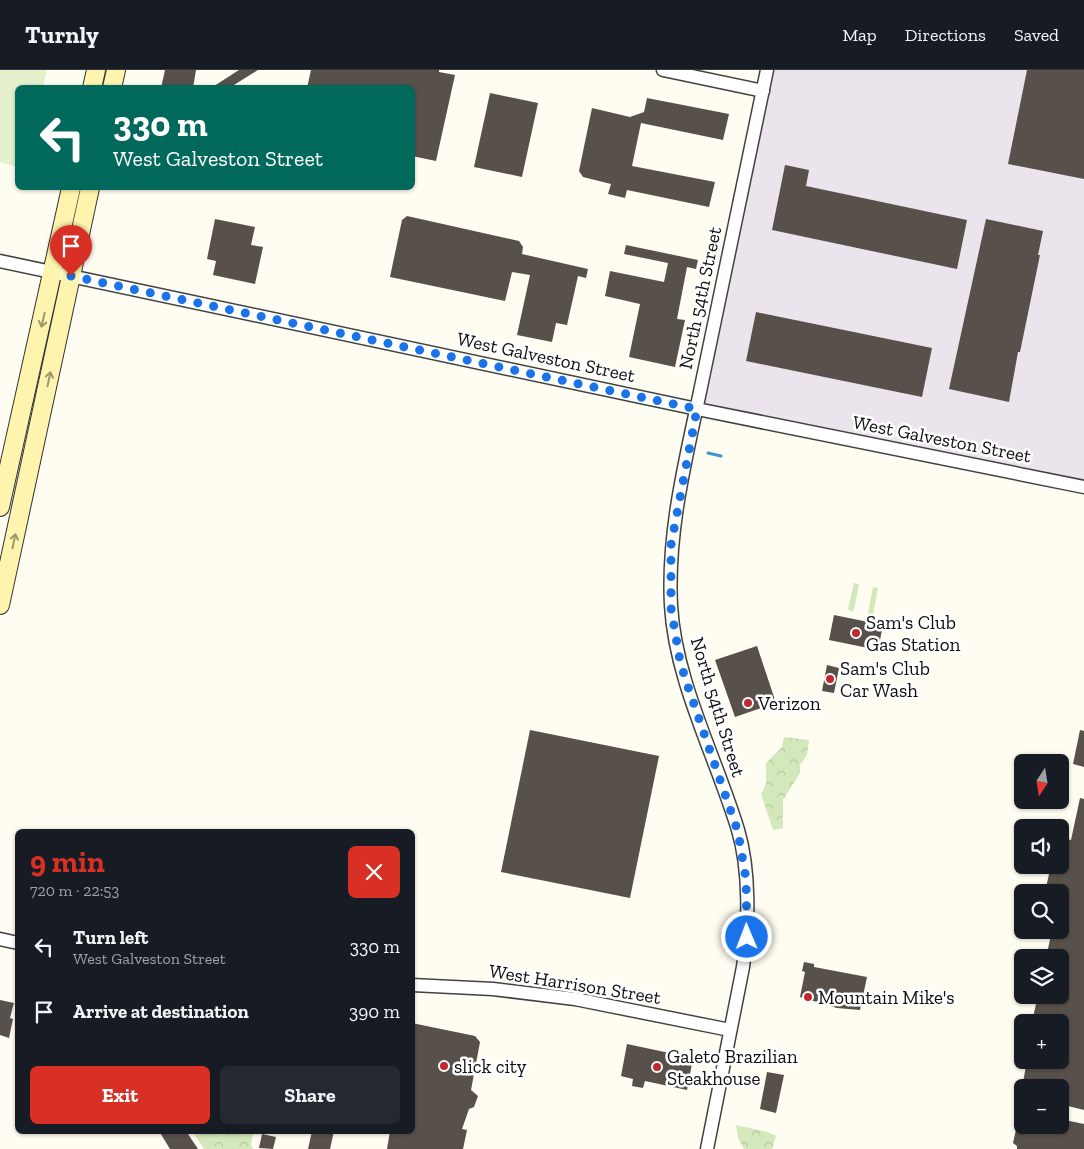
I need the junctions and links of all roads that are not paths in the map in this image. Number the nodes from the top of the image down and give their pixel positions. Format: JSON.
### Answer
{"nodes":[{"id":1,"x":96,"y":70,"type":"edge"},
{"id":2,"x":116,"y":70,"type":"edge"},
{"id":3,"x":662,"y":70,"type":"edge"},
{"id":4,"x":767,"y":70,"type":"edge"},
{"id":5,"x":93,"y":85,"type":"edge"},
{"id":6,"x":113,"y":85,"type":"edge"},
{"id":7,"x":762,"y":91,"type":"junction"},
{"id":8,"x":71,"y":190,"type":"edge"},
{"id":9,"x":89,"y":190,"type":"edge"},
{"id":10,"x":0,"y":261,"type":"edge"},
{"id":11,"x":62,"y":274,"type":"junction"},
{"id":12,"x":697,"y":409,"type":"junction"},
{"id":13,"x":1084,"y":487,"type":"edge"},
{"id":14,"x":0,"y":507,"type":"edge"},
{"id":15,"x":0,"y":606,"type":"edge"},
{"id":16,"x":0,"y":939,"type":"edge"},
{"id":17,"x":15,"y":942,"type":"edge"},
{"id":18,"x":415,"y":986,"type":"edge"},
{"id":19,"x":730,"y":1030,"type":"junction"},
{"id":20,"x":707,"y":1149,"type":"edge"}],
"edges":[{"from":1,"to":5,"type":"main road"},
{"from":2,"to":6,"type":"main road"},
{"from":3,"to":7,"type":"street"},
{"from":4,"to":7,"type":"street","name":"North 54th Street"},
{"from":7,"to":12,"type":"street","name":"North 54th Street"},
{"from":8,"to":11,"type":"main road"},
{"from":9,"to":11,"type":"main road"},
{"from":10,"to":11,"type":"street","name":"West Galveston Street"},
{"from":11,"to":12,"type":"street","name":"West Galveston Street"},
{"from":11,"to":14,"type":"main road","one_way":true},
{"from":15,"to":11,"type":"main road","one_way":true},
{"from":12,"to":13,"type":"street","name":"West Galveston Street"},
{"from":12,"to":19,"type":"street","name":"North 54th Street"},
{"from":16,"to":17,"type":"street"},
{"from":18,"to":19,"type":"street","name":"West Harrison Street"},
{"from":19,"to":20,"type":"street","name":"North 54th Street"}]}
